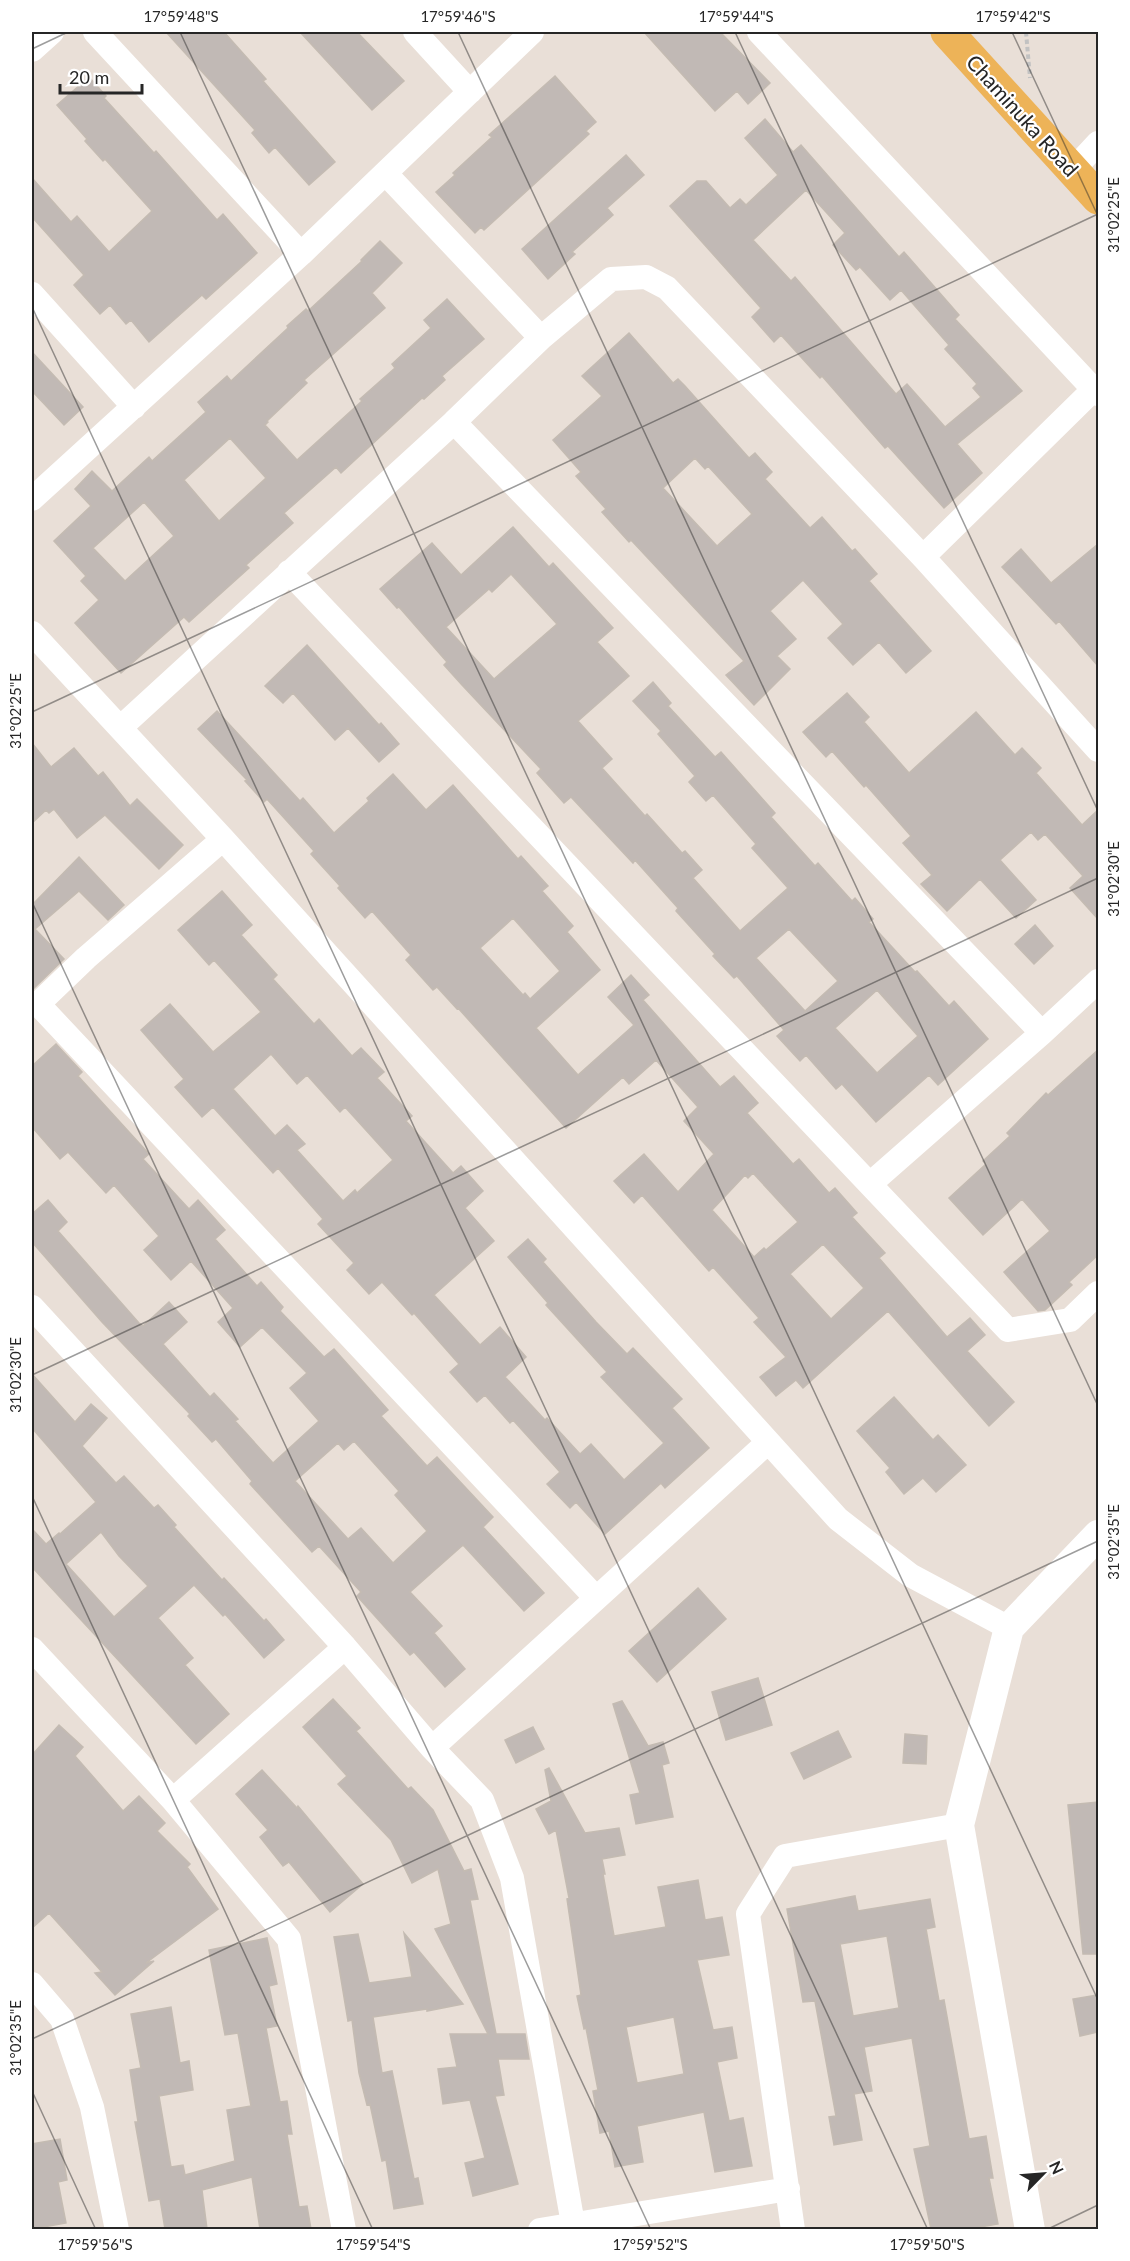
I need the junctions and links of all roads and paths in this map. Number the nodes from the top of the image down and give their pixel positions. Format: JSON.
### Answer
{"nodes":[{"id":1,"x":52,"y":32,"type":"edge"},
{"id":2,"x":95,"y":32,"type":"edge"},
{"id":3,"x":415,"y":32,"type":"edge"},
{"id":4,"x":532,"y":32,"type":"edge"},
{"id":5,"x":759,"y":32,"type":"edge"},
{"id":6,"x":947,"y":32,"type":"edge"},
{"id":7,"x":32,"y":50,"type":"edge"},
{"id":8,"x":470,"y":92,"type":"junction"},
{"id":9,"x":1098,"y":143,"type":"edge"},
{"id":10,"x":1072,"y":170,"type":"junction"},
{"id":11,"x":386,"y":174,"type":"junction"},
{"id":12,"x":1098,"y":198,"type":"edge"},
{"id":13,"x":301,"y":254,"type":"junction"},
{"id":14,"x":32,"y":294,"type":"edge"},
{"id":15,"x":541,"y":338,"type":"junction"},
{"id":16,"x":1096,"y":391,"type":"edge"},
{"id":17,"x":134,"y":407,"type":"junction"},
{"id":18,"x":454,"y":422,"type":"junction"},
{"id":19,"x":32,"y":499,"type":"edge"},
{"id":20,"x":923,"y":557,"type":"junction"},
{"id":21,"x":289,"y":572,"type":"junction"},
{"id":22,"x":32,"y":633,"type":"edge"},
{"id":23,"x":120,"y":728,"type":"junction"},
{"id":24,"x":1098,"y":750,"type":"edge"},
{"id":25,"x":223,"y":839,"type":"junction"},
{"id":26,"x":1098,"y":981,"type":"edge"},
{"id":27,"x":35,"y":1007,"type":"edge"},
{"id":28,"x":1042,"y":1033,"type":"junction"},
{"id":29,"x":870,"y":1184,"type":"junction"},
{"id":30,"x":1098,"y":1293,"type":"edge"},
{"id":31,"x":32,"y":1307,"type":"edge"},
{"id":32,"x":767,"y":1443,"type":"junction"},
{"id":33,"x":1098,"y":1535,"type":"edge"},
{"id":34,"x":597,"y":1598,"type":"junction"},
{"id":35,"x":1009,"y":1628,"type":"junction"},
{"id":36,"x":345,"y":1647,"type":"junction"},
{"id":37,"x":32,"y":1649,"type":"edge"},
{"id":38,"x":432,"y":1748,"type":"junction"},
{"id":39,"x":173,"y":1800,"type":"junction"},
{"id":40,"x":959,"y":1824,"type":"junction"},
{"id":41,"x":32,"y":1984,"type":"edge"},
{"id":42,"x":788,"y":2189,"type":"junction"},
{"id":43,"x":573,"y":2224,"type":"junction"},
{"id":44,"x":117,"y":2229,"type":"edge"},
{"id":45,"x":344,"y":2229,"type":"edge"},
{"id":46,"x":540,"y":2229,"type":"edge"},
{"id":47,"x":793,"y":2229,"type":"edge"},
{"id":48,"x":1030,"y":2229,"type":"edge"}],
"edges":[{"from":1,"to":7,"type":"street"},
{"from":2,"to":13,"type":"street"},
{"from":3,"to":8,"type":"street"},
{"from":4,"to":8,"type":"street"},
{"from":5,"to":16,"type":"street"},
{"from":6,"to":10,"type":"main road","name":"Chaminuka Road"},
{"from":8,"to":11,"type":"street"},
{"from":9,"to":10,"type":"street"},
{"from":10,"to":12,"type":"main road","name":"Chaminuka Road"},
{"from":11,"to":13,"type":"street"},
{"from":11,"to":15,"type":"street"},
{"from":13,"to":17,"type":"street"},
{"from":14,"to":17,"type":"street"},
{"from":15,"to":18,"type":"street"},
{"from":15,"to":20,"type":"street"},
{"from":16,"to":20,"type":"street"},
{"from":17,"to":19,"type":"street"},
{"from":18,"to":21,"type":"street"},
{"from":18,"to":28,"type":"street"},
{"from":20,"to":24,"type":"street"},
{"from":21,"to":23,"type":"street"},
{"from":21,"to":29,"type":"street"},
{"from":22,"to":23,"type":"street"},
{"from":23,"to":25,"type":"street"},
{"from":25,"to":27,"type":"street"},
{"from":25,"to":32,"type":"street"},
{"from":26,"to":28,"type":"street"},
{"from":27,"to":34,"type":"street"},
{"from":28,"to":29,"type":"street"},
{"from":29,"to":30,"type":"street"},
{"from":31,"to":36,"type":"street"},
{"from":32,"to":34,"type":"street"},
{"from":32,"to":35,"type":"street"},
{"from":33,"to":35,"type":"street"},
{"from":34,"to":38,"type":"street"},
{"from":35,"to":40,"type":"street"},
{"from":36,"to":38,"type":"street"},
{"from":36,"to":39,"type":"street"},
{"from":37,"to":39,"type":"street"},
{"from":38,"to":43,"type":"street"},
{"from":39,"to":45,"type":"street"},
{"from":40,"to":42,"type":"street"},
{"from":40,"to":48,"type":"street"},
{"from":41,"to":44,"type":"street"},
{"from":42,"to":43,"type":"street"},
{"from":42,"to":47,"type":"street"},
{"from":43,"to":46,"type":"street"}]}
